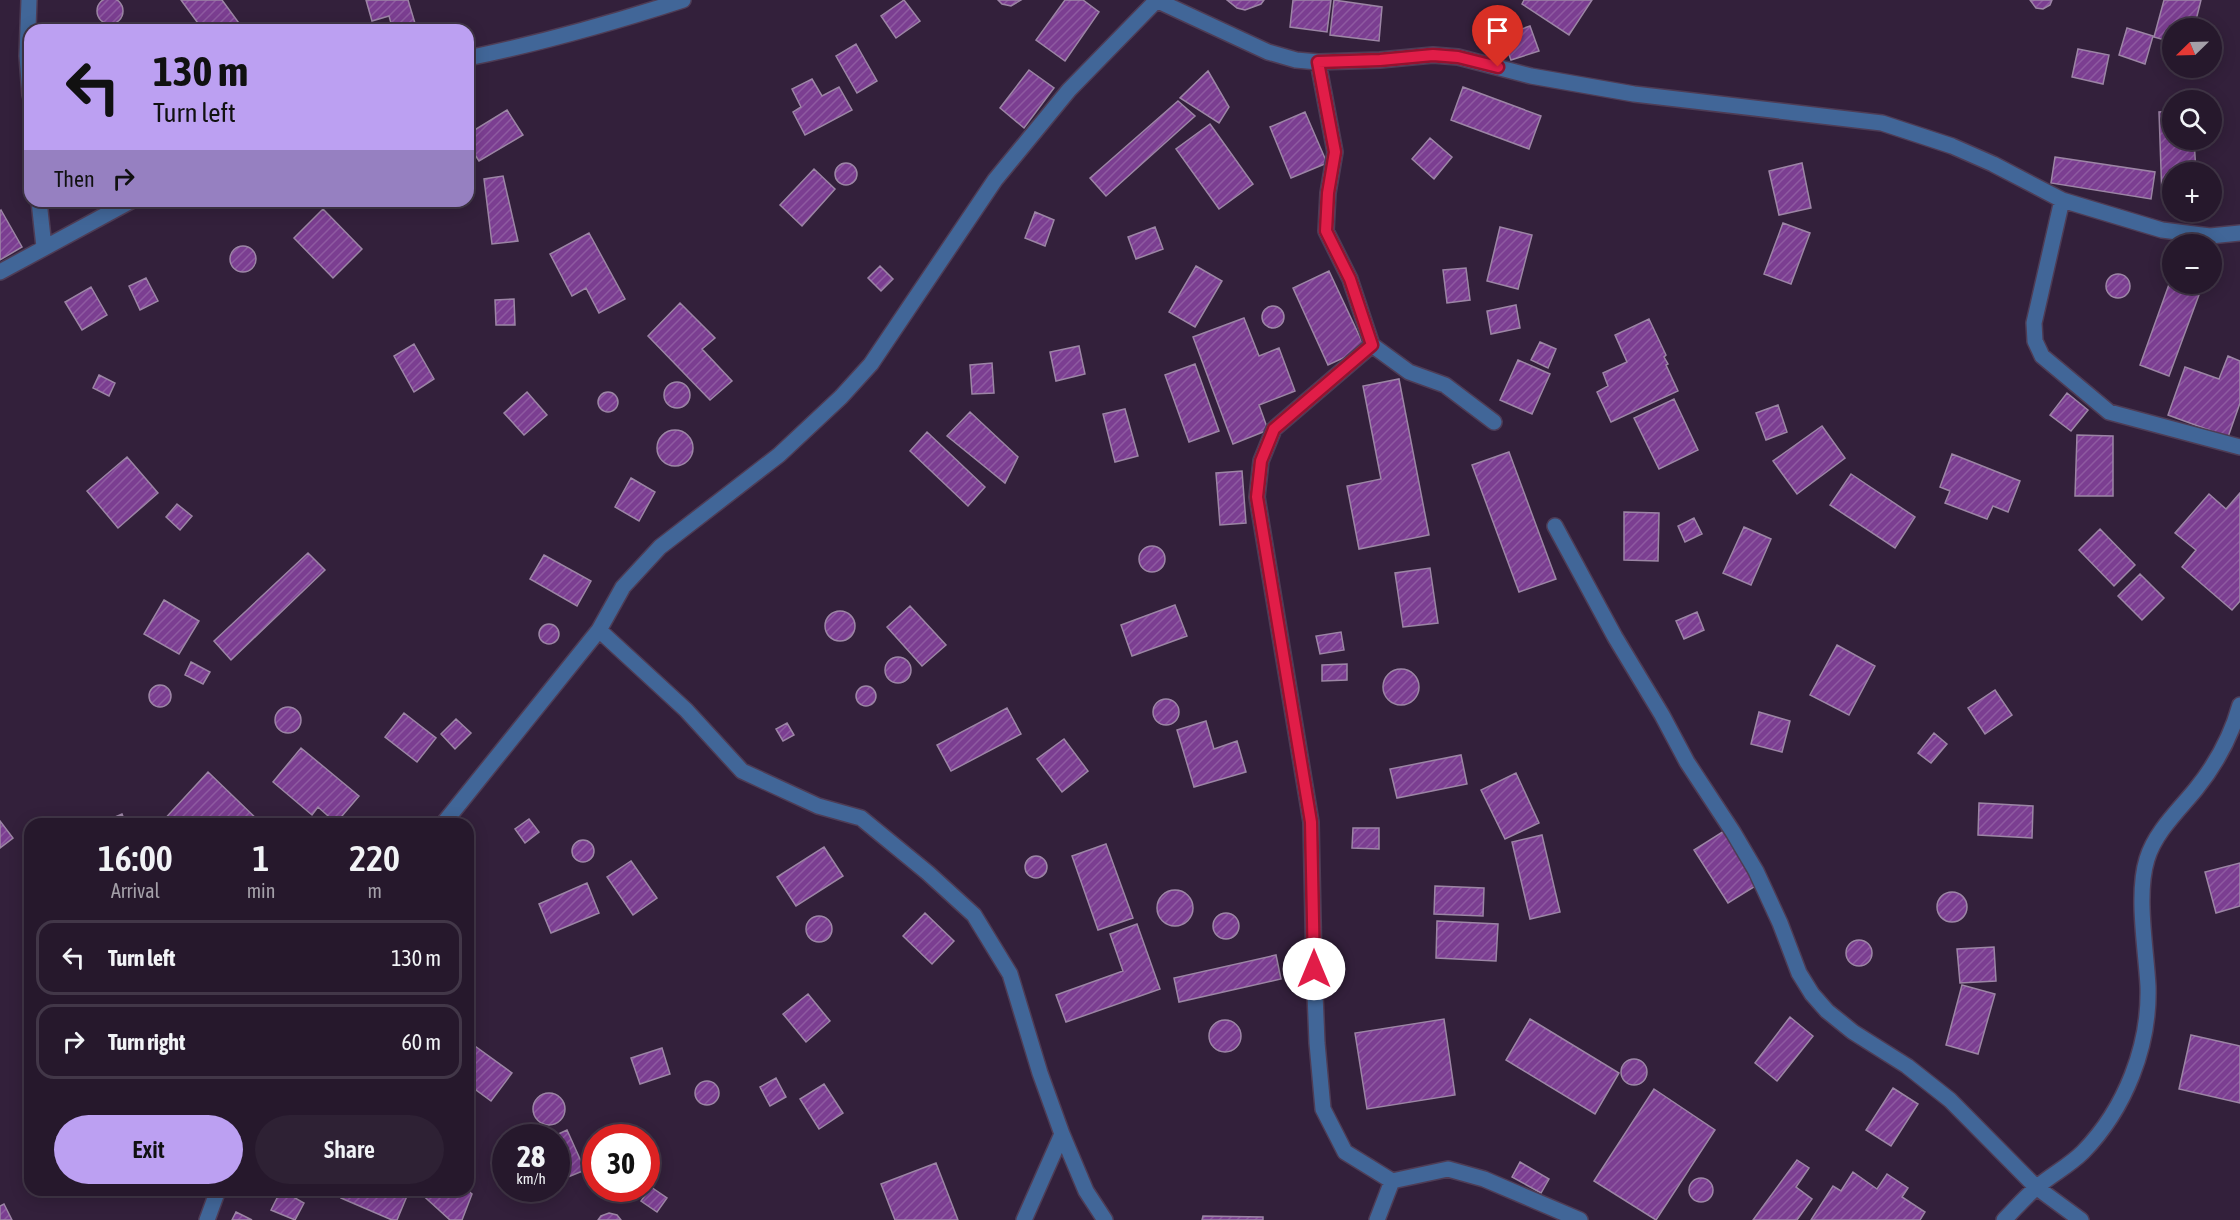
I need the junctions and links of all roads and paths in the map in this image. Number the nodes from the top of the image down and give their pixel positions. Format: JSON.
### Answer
{"nodes":[{"id":1,"x":29,"y":0,"type":"edge"},
{"id":2,"x":683,"y":0,"type":"edge"},
{"id":3,"x":1157,"y":0,"type":"edge"},
{"id":4,"x":28,"y":24,"type":"edge"},
{"id":5,"x":474,"y":57,"type":"edge"},
{"id":6,"x":1318,"y":62,"type":"junction"},
{"id":7,"x":2062,"y":200,"type":"junction"},
{"id":8,"x":40,"y":207,"type":"edge"},
{"id":9,"x":120,"y":207,"type":"edge"},
{"id":10,"x":2240,"y":233,"type":"edge"},
{"id":11,"x":44,"y":247,"type":"junction"},
{"id":12,"x":0,"y":272,"type":"edge"},
{"id":13,"x":1372,"y":345,"type":"junction"},
{"id":14,"x":1494,"y":422,"type":"dead end"},
{"id":15,"x":2240,"y":447,"type":"edge"},
{"id":16,"x":1555,"y":526,"type":"dead end"},
{"id":17,"x":599,"y":630,"type":"junction"},
{"id":18,"x":2240,"y":705,"type":"edge"},
{"id":19,"x":448,"y":818,"type":"edge"},
{"id":20,"x":1062,"y":1134,"type":"junction"},
{"id":21,"x":1392,"y":1181,"type":"junction"},
{"id":22,"x":2036,"y":1187,"type":"junction"},
{"id":23,"x":216,"y":1196,"type":"edge"},
{"id":24,"x":207,"y":1220,"type":"edge"},
{"id":25,"x":1024,"y":1220,"type":"edge"},
{"id":26,"x":1104,"y":1220,"type":"edge"},
{"id":27,"x":1377,"y":1220,"type":"edge"},
{"id":28,"x":1580,"y":1220,"type":"edge"},
{"id":29,"x":2004,"y":1220,"type":"edge"},
{"id":30,"x":2081,"y":1220,"type":"edge"}],
"edges":[{"from":1,"to":4,"type":"street"},
{"from":2,"to":5,"type":"street"},
{"from":3,"to":6,"type":"street"},
{"from":3,"to":17,"type":"street"},
{"from":6,"to":7,"type":"street"},
{"from":6,"to":13,"type":"street"},
{"from":7,"to":10,"type":"street"},
{"from":7,"to":15,"type":"street"},
{"from":8,"to":11,"type":"street"},
{"from":9,"to":11,"type":"street"},
{"from":11,"to":12,"type":"street"},
{"from":13,"to":14,"type":"street"},
{"from":13,"to":21,"type":"street"},
{"from":16,"to":22,"type":"street"},
{"from":17,"to":19,"type":"street"},
{"from":17,"to":20,"type":"street"},
{"from":18,"to":22,"type":"street"},
{"from":20,"to":25,"type":"street"},
{"from":20,"to":26,"type":"street"},
{"from":21,"to":27,"type":"street"},
{"from":21,"to":28,"type":"street"},
{"from":22,"to":29,"type":"street"},
{"from":22,"to":30,"type":"street"},
{"from":23,"to":24,"type":"street"}]}
